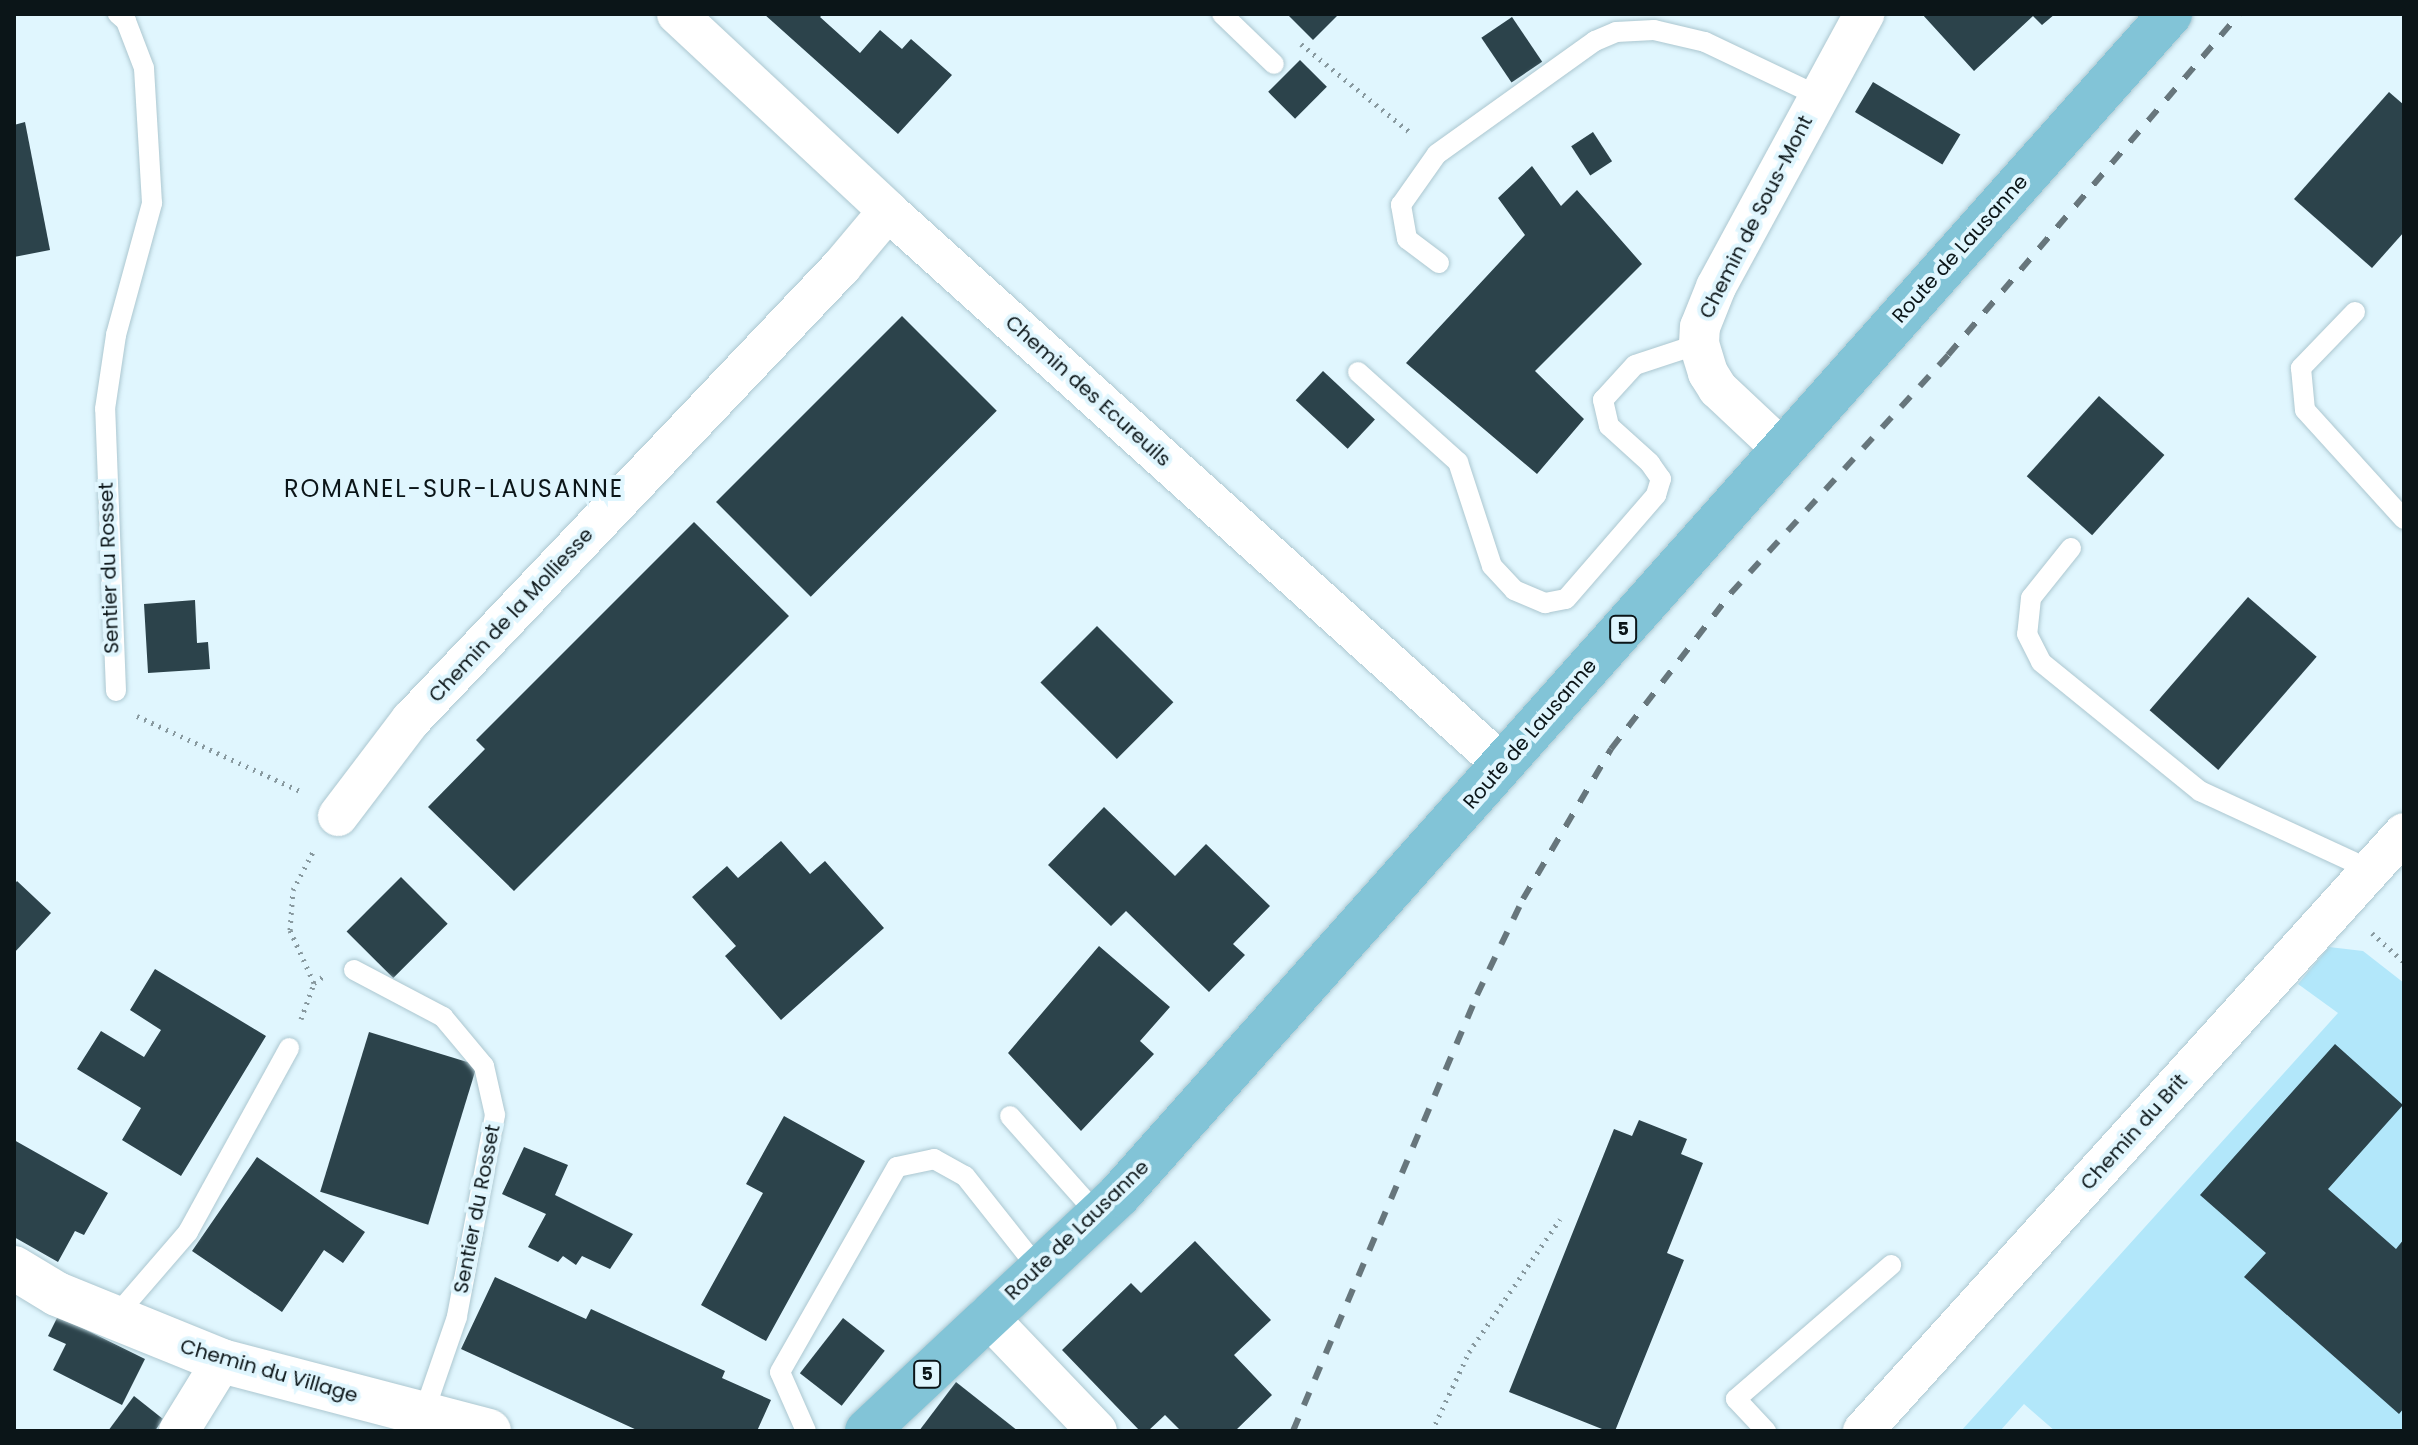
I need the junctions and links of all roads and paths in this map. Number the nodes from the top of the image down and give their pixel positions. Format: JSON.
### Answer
{"nodes":[{"id":1,"x":118,"y":14,"type":"edge"},
{"id":2,"x":677,"y":14,"type":"edge"},
{"id":3,"x":1222,"y":14,"type":"edge"},
{"id":4,"x":1864,"y":14,"type":"edge"},
{"id":5,"x":2170,"y":14,"type":"edge"},
{"id":6,"x":1274,"y":64,"type":"joint"},
{"id":7,"x":1818,"y":96,"type":"junction"},
{"id":8,"x":1437,"y":154,"type":"junction"},
{"id":9,"x":888,"y":211,"type":"junction"},
{"id":10,"x":1439,"y":263,"type":"dead end"},
{"id":11,"x":2355,"y":312,"type":"dead end"},
{"id":12,"x":1699,"y":344,"type":"junction"},
{"id":13,"x":1358,"y":372,"type":"dead end"},
{"id":14,"x":1782,"y":449,"type":"junction"},
{"id":15,"x":2404,"y":519,"type":"edge"},
{"id":16,"x":2071,"y":548,"type":"dead end"},
{"id":17,"x":116,"y":691,"type":"joint"},
{"id":18,"x":1503,"y":765,"type":"junction"},
{"id":19,"x":338,"y":816,"type":"junction"},
{"id":20,"x":2404,"y":833,"type":"edge"},
{"id":21,"x":2371,"y":870,"type":"junction"},
{"id":22,"x":354,"y":970,"type":"joint"},
{"id":23,"x":314,"y":983,"type":"junction"},
{"id":24,"x":289,"y":1048,"type":"joint"},
{"id":25,"x":1010,"y":1116,"type":"dead end"},
{"id":26,"x":1098,"y":1215,"type":"junction"},
{"id":27,"x":1560,"y":1219,"type":"dead end"},
{"id":28,"x":1891,"y":1265,"type":"dead end"},
{"id":29,"x":14,"y":1268,"type":"edge"},
{"id":30,"x":1038,"y":1268,"type":"junction"},
{"id":31,"x":987,"y":1316,"type":"junction"},
{"id":32,"x":113,"y":1319,"type":"junction"},
{"id":33,"x":222,"y":1361,"type":"junction"},
{"id":34,"x":423,"y":1415,"type":"junction"},
{"id":35,"x":179,"y":1431,"type":"edge"},
{"id":36,"x":489,"y":1431,"type":"edge"},
{"id":37,"x":806,"y":1431,"type":"edge"},
{"id":38,"x":867,"y":1431,"type":"edge"},
{"id":39,"x":1097,"y":1431,"type":"edge"},
{"id":40,"x":1432,"y":1431,"type":"edge"},
{"id":41,"x":1766,"y":1431,"type":"edge"},
{"id":42,"x":1863,"y":1431,"type":"edge"}],
"edges":[{"from":1,"to":17,"type":"lane","name":"Sentier du Rosset"},
{"from":2,"to":9,"type":"street","name":"Chemin des Ecureuils"},
{"from":3,"to":6,"type":"lane"},
{"from":4,"to":7,"type":"street","name":"Chemin de Sous-Mont"},
{"from":5,"to":14,"type":"main road","name":"Route de Lausanne","number":"5"},
{"from":6,"to":8,"type":"path"},
{"from":7,"to":8,"type":"lane"},
{"from":7,"to":12,"type":"street","name":"Chemin de Sous-Mont"},
{"from":8,"to":10,"type":"lane"},
{"from":9,"to":18,"type":"street","name":"Chemin des Ecureuils"},
{"from":9,"to":19,"type":"street","name":"Chemin de la Molliesse"},
{"from":11,"to":15,"type":"lane"},
{"from":12,"to":13,"type":"lane"},
{"from":12,"to":14,"type":"street","name":"Chemin de Sous-Mont"},
{"from":14,"to":18,"type":"main road","name":"Route de Lausanne","number":"5"},
{"from":16,"to":21,"type":"lane"},
{"from":17,"to":19,"type":"path"},
{"from":18,"to":26,"type":"main road","name":"Route de Lausanne","number":"5"},
{"from":19,"to":23,"type":"path"},
{"from":20,"to":21,"type":"street","name":"Chemin du Brit"},
{"from":21,"to":42,"type":"street","name":"Chemin du Brit"},
{"from":22,"to":23,"type":"path"},
{"from":22,"to":34,"type":"lane","name":"Sentier du Rosset"},
{"from":23,"to":24,"type":"path"},
{"from":24,"to":32,"type":"lane"},
{"from":25,"to":26,"type":"lane"},
{"from":26,"to":30,"type":"main road","name":"Route de Lausanne","number":"5"},
{"from":27,"to":40,"type":"path"},
{"from":28,"to":41,"type":"lane"},
{"from":29,"to":32,"type":"street","name":"Chemin du Village"},
{"from":30,"to":31,"type":"main road","name":"Route de Lausanne","number":"5"},
{"from":30,"to":37,"type":"lane"},
{"from":31,"to":38,"type":"main road","name":"Route de Lausanne","number":"5"},
{"from":31,"to":39,"type":"street"},
{"from":32,"to":33,"type":"street","name":"Chemin du Village"},
{"from":33,"to":34,"type":"street","name":"Chemin du Village"},
{"from":33,"to":35,"type":"street"},
{"from":34,"to":36,"type":"street","name":"Chemin du Village"}]}
